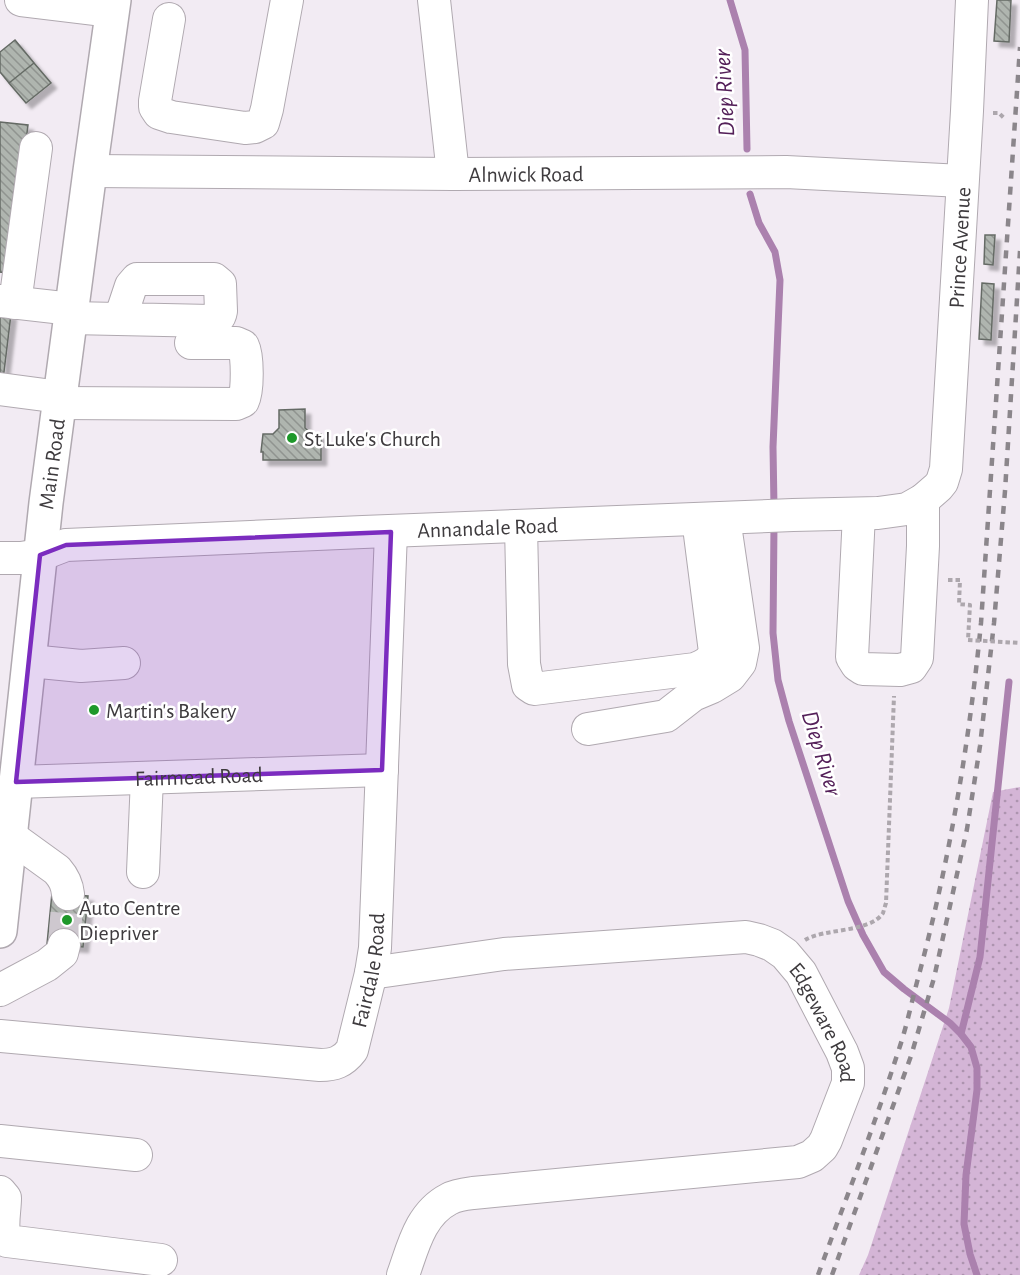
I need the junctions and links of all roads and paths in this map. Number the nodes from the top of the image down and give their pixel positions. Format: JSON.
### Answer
{"nodes":[{"id":1,"x":21,"y":0,"type":"edge"},
{"id":2,"x":288,"y":0,"type":"edge"},
{"id":3,"x":434,"y":0,"type":"edge"},
{"id":4,"x":972,"y":0,"type":"edge"},
{"id":5,"x":113,"y":5,"type":"edge"},
{"id":6,"x":169,"y":19,"type":"dead end"},
{"id":7,"x":999,"y":113,"type":"dead end"},
{"id":8,"x":1005,"y":119,"type":"dead end"},
{"id":9,"x":36,"y":148,"type":"dead end"},
{"id":10,"x":90,"y":171,"type":"junction"},
{"id":11,"x":453,"y":174,"type":"junction"},
{"id":12,"x":962,"y":181,"type":"junction"},
{"id":13,"x":7,"y":302,"type":"edge"},
{"id":14,"x":71,"y":314,"type":"junction"},
{"id":15,"x":120,"y":319,"type":"dead end"},
{"id":16,"x":191,"y":343,"type":"dead end"},
{"id":17,"x":0,"y":389,"type":"edge"},
{"id":18,"x":60,"y":400,"type":"junction"},
{"id":19,"x":928,"y":496,"type":"junction"},
{"id":20,"x":859,"y":514,"type":"junction"},
{"id":21,"x":711,"y":519,"type":"junction"},
{"id":22,"x":521,"y":526,"type":"junction"},
{"id":23,"x":391,"y":532,"type":"junction"},
{"id":24,"x":40,"y":555,"type":"junction"},
{"id":25,"x":0,"y":558,"type":"edge"},
{"id":26,"x":960,"y":580,"type":"dead end"},
{"id":27,"x":1020,"y":644,"type":"edge"},
{"id":28,"x":30,"y":661,"type":"junction"},
{"id":29,"x":124,"y":663,"type":"dead end"},
{"id":30,"x":895,"y":670,"type":"junction"},
{"id":31,"x":588,"y":729,"type":"dead end"},
{"id":32,"x":382,"y":770,"type":"junction"},
{"id":33,"x":147,"y":778,"type":"junction"},
{"id":34,"x":16,"y":782,"type":"junction"},
{"id":35,"x":10,"y":836,"type":"junction"},
{"id":36,"x":3,"y":870,"type":"edge"},
{"id":37,"x":144,"y":872,"type":"dead end"},
{"id":38,"x":68,"y":894,"type":"tunnel mouth"},
{"id":39,"x":0,"y":931,"type":"edge"},
{"id":40,"x":839,"y":931,"type":"dead end"},
{"id":41,"x":64,"y":945,"type":"tunnel mouth"},
{"id":42,"x":371,"y":973,"type":"junction"},
{"id":43,"x":0,"y":990,"type":"edge"},
{"id":44,"x":0,"y":1036,"type":"edge"},
{"id":45,"x":0,"y":1141,"type":"edge"},
{"id":46,"x":136,"y":1155,"type":"dead end"},
{"id":47,"x":0,"y":1192,"type":"edge"},
{"id":48,"x":161,"y":1260,"type":"dead end"},
{"id":49,"x":98,"y":1264,"type":"edge"},
{"id":50,"x":403,"y":1275,"type":"edge"}],
"edges":[{"from":1,"to":5,"type":"street"},
{"from":2,"to":6,"type":"street"},
{"from":3,"to":11,"type":"street"},
{"from":4,"to":12,"type":"street","name":"Prince Avenue"},
{"from":5,"to":10,"type":"main road","name":"Main Road"},
{"from":7,"to":8,"type":"path"},
{"from":9,"to":13,"type":"street"},
{"from":10,"to":11,"type":"street","name":"Alnwick Road"},
{"from":10,"to":14,"type":"main road","name":"Main Road"},
{"from":11,"to":12,"type":"street","name":"Alnwick Road"},
{"from":12,"to":19,"type":"street","name":"Prince Avenue"},
{"from":13,"to":14,"type":"street"},
{"from":14,"to":15,"type":"street"},
{"from":14,"to":18,"type":"main road","name":"Main Road"},
{"from":16,"to":18,"type":"street"},
{"from":17,"to":18,"type":"street"},
{"from":18,"to":24,"type":"main road","name":"Main Road"},
{"from":19,"to":20,"type":"street","name":"Annandale Road"},
{"from":19,"to":30,"type":"street"},
{"from":20,"to":21,"type":"street","name":"Annandale Road"},
{"from":20,"to":30,"type":"street"},
{"from":21,"to":22,"type":"street","name":"Annandale Road"},
{"from":21,"to":22,"type":"street"},
{"from":21,"to":31,"type":"street"},
{"from":22,"to":23,"type":"street","name":"Annandale Road"},
{"from":23,"to":24,"type":"street","name":"Annandale Road"},
{"from":23,"to":32,"type":"street","name":"Fairdale Road"},
{"from":24,"to":25,"type":"street","name":"Annandale Road"},
{"from":24,"to":28,"type":"main road","name":"Main Road"},
{"from":26,"to":27,"type":"path","bridge":true},
{"from":28,"to":29,"type":"street"},
{"from":28,"to":34,"type":"main road","name":"Main Road"},
{"from":30,"to":40,"type":"path"},
{"from":32,"to":33,"type":"street","name":"Fairmead Road"},
{"from":32,"to":42,"type":"street","name":"Fairdale Road"},
{"from":33,"to":34,"type":"street","name":"Fairmead Road"},
{"from":33,"to":37,"type":"street"},
{"from":34,"to":35,"type":"main road","name":"Main Road"},
{"from":35,"to":36,"type":"main road","name":"Main Road"},
{"from":35,"to":38,"type":"street"},
{"from":36,"to":39,"type":"main road","name":"Main Road"},
{"from":41,"to":43,"type":"street"},
{"from":42,"to":44,"type":"street","name":"Fairdale Road"},
{"from":42,"to":50,"type":"street","name":"Edgeware Road"},
{"from":45,"to":46,"type":"street"},
{"from":47,"to":49,"type":"street"},
{"from":48,"to":49,"type":"street"}]}
